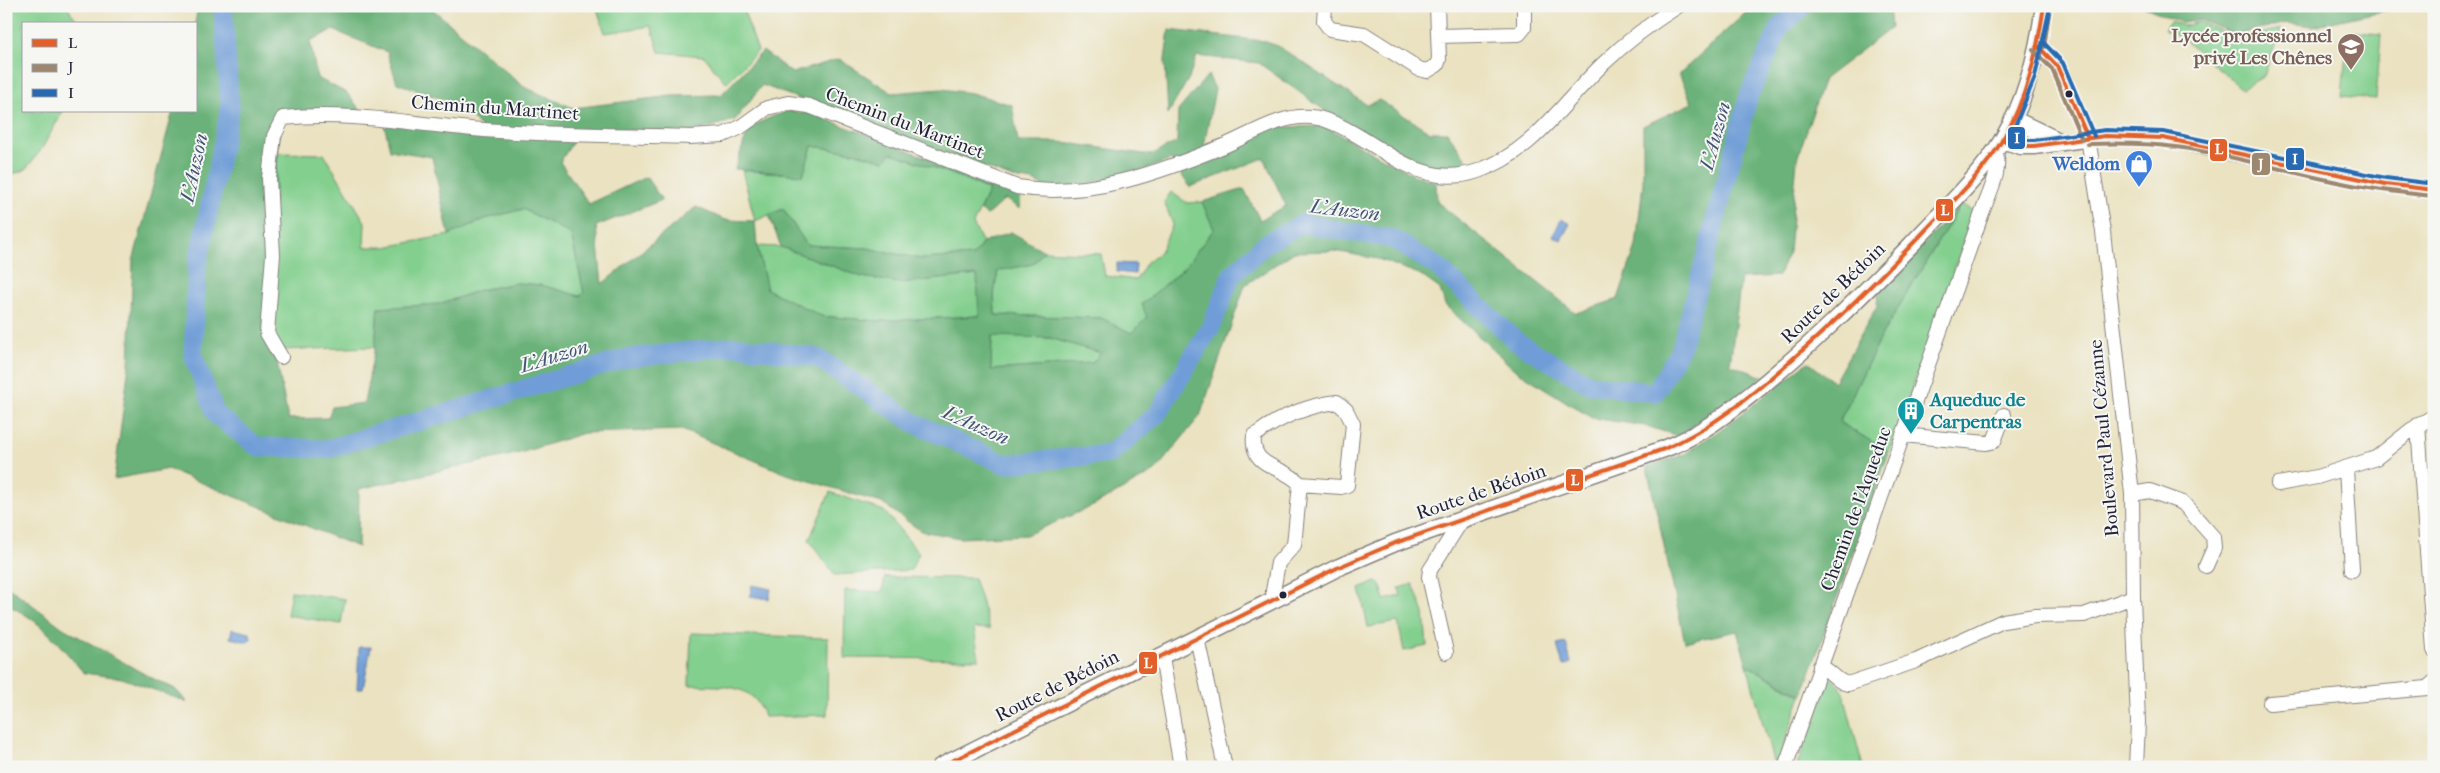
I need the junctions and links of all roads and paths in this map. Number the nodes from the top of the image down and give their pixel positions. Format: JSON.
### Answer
{"nodes":[{"id":1,"x":1325,"y":6,"type":"edge"},
{"id":2,"x":1437,"y":6,"type":"edge"},
{"id":3,"x":1524,"y":6,"type":"edge"},
{"id":4,"x":1678,"y":6,"type":"edge"},
{"id":5,"x":2044,"y":6,"type":"edge"},
{"id":6,"x":1438,"y":36,"type":"junction"},
{"id":7,"x":2013,"y":119,"type":"junction"},
{"id":8,"x":2088,"y":138,"type":"junction"},
{"id":9,"x":2058,"y":141,"type":"junction"},
{"id":10,"x":1999,"y":146,"type":"junction"},
{"id":11,"x":2434,"y":190,"type":"edge"},
{"id":12,"x":281,"y":357,"type":"dead end"},
{"id":13,"x":2004,"y":415,"type":"dead end"},
{"id":14,"x":2434,"y":416,"type":"edge"},
{"id":15,"x":2418,"y":425,"type":"junction"},
{"id":16,"x":1903,"y":435,"type":"junction"},
{"id":17,"x":2346,"y":469,"type":"junction"},
{"id":18,"x":1300,"y":484,"type":"junction"},
{"id":19,"x":2278,"y":484,"type":"dead end"},
{"id":20,"x":2132,"y":494,"type":"junction"},
{"id":21,"x":1462,"y":520,"type":"junction"},
{"id":22,"x":2206,"y":566,"type":"dead end"},
{"id":23,"x":2352,"y":570,"type":"dead end"},
{"id":24,"x":1277,"y":572,"type":"junction"},
{"id":25,"x":1292,"y":590,"type":"junction"},
{"id":26,"x":2133,"y":597,"type":"junction"},
{"id":27,"x":1275,"y":599,"type":"junction"},
{"id":28,"x":1197,"y":638,"type":"junction"},
{"id":29,"x":2434,"y":650,"type":"edge"},
{"id":30,"x":1446,"y":652,"type":"dead end"},
{"id":31,"x":1162,"y":656,"type":"junction"},
{"id":32,"x":1820,"y":666,"type":"junction"},
{"id":33,"x":2430,"y":685,"type":"edge"},
{"id":34,"x":2270,"y":703,"type":"dead end"},
{"id":35,"x":940,"y":767,"type":"edge"},
{"id":36,"x":1181,"y":767,"type":"edge"},
{"id":37,"x":1225,"y":767,"type":"edge"},
{"id":38,"x":1785,"y":767,"type":"edge"},
{"id":39,"x":2136,"y":767,"type":"edge"}],
"edges":[{"from":1,"to":6,"type":"street"},
{"from":2,"to":6,"type":"street"},
{"from":3,"to":6,"type":"street"},
{"from":4,"to":12,"type":"street","name":"Chemin du Martinet"},
{"from":5,"to":7,"type":"main road","name":"Route de Bédoin"},
{"from":7,"to":9,"type":"main road"},
{"from":7,"to":10,"type":"main road","name":"Route de Bédoin"},
{"from":8,"to":9,"type":"main road"},
{"from":8,"to":11,"type":"main road"},
{"from":8,"to":20,"type":"street","name":"Boulevard Paul Cézanne"},
{"from":9,"to":10,"type":"main road"},
{"from":10,"to":16,"type":"street","name":"Chemin de l'Aqueduc"},
{"from":10,"to":21,"type":"main road","name":"Route de Bédoin"},
{"from":13,"to":16,"type":"street"},
{"from":14,"to":15,"type":"street"},
{"from":15,"to":17,"type":"street"},
{"from":15,"to":29,"type":"street"},
{"from":16,"to":32,"type":"street","name":"Chemin de l'Aqueduc"},
{"from":17,"to":19,"type":"street"},
{"from":17,"to":23,"type":"street"},
{"from":18,"to":18,"type":"street"},
{"from":18,"to":24,"type":"street"},
{"from":20,"to":22,"type":"street"},
{"from":20,"to":26,"type":"street","name":"Boulevard Paul Cézanne"},
{"from":21,"to":25,"type":"main road","name":"Route de Bédoin"},
{"from":21,"to":30,"type":"street"},
{"from":24,"to":25,"type":"street"},
{"from":24,"to":27,"type":"street"},
{"from":25,"to":27,"type":"main road","name":"Route de Bédoin"},
{"from":26,"to":32,"type":"street"},
{"from":26,"to":39,"type":"street","name":"Boulevard Paul Cézanne"},
{"from":27,"to":28,"type":"main road","name":"Route de Bédoin"},
{"from":28,"to":31,"type":"main road","name":"Route de Bédoin"},
{"from":28,"to":37,"type":"street"},
{"from":31,"to":35,"type":"main road","name":"Route de Bédoin"},
{"from":31,"to":36,"type":"street"},
{"from":32,"to":38,"type":"street","name":"Chemin de l'Aqueduc"},
{"from":33,"to":34,"type":"street"}]}
